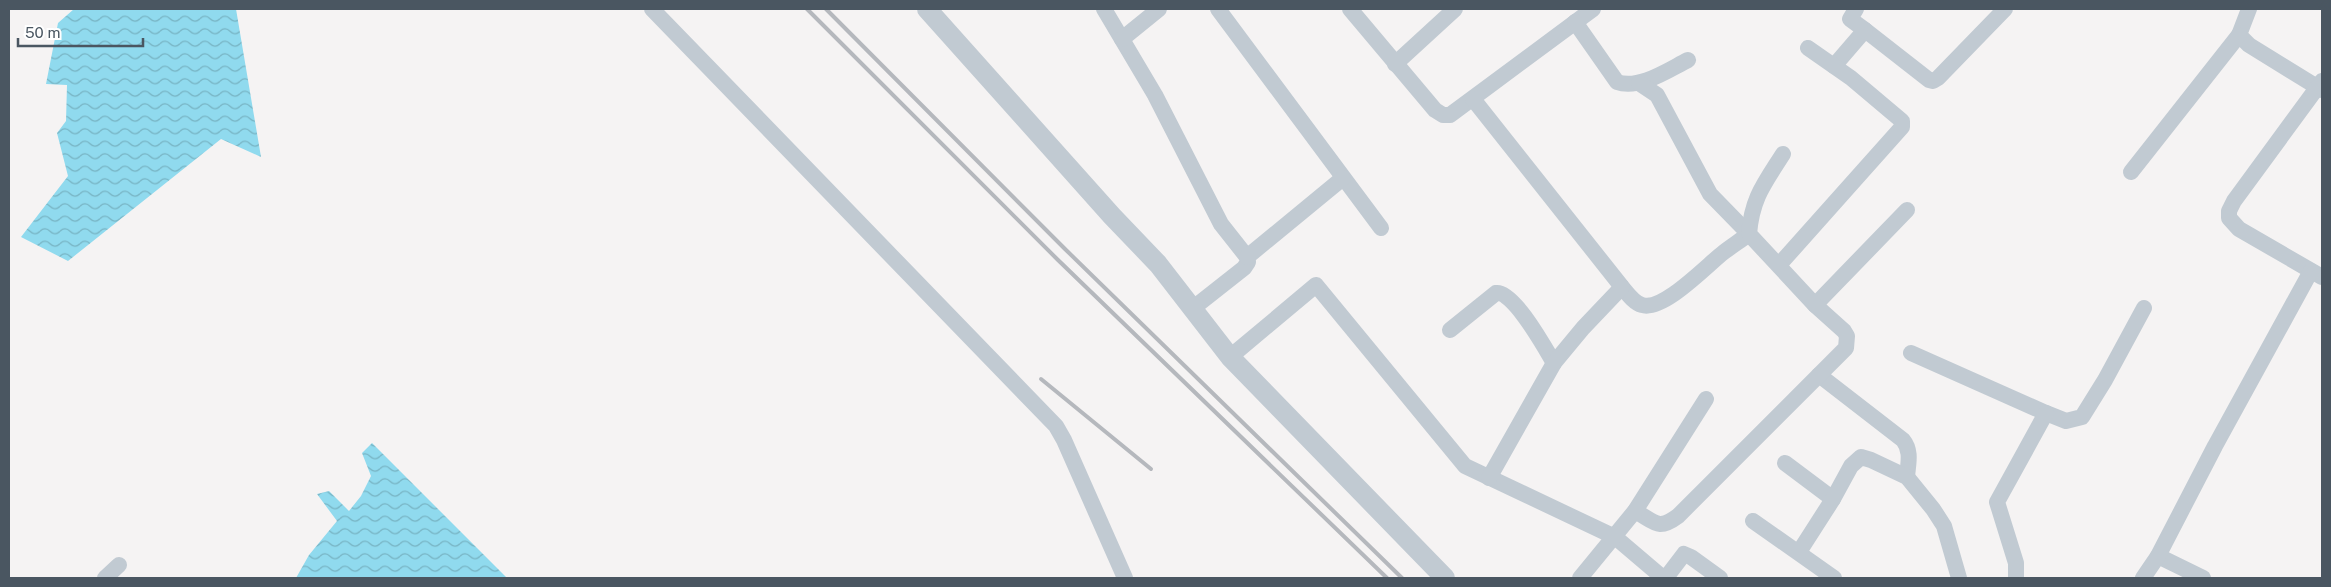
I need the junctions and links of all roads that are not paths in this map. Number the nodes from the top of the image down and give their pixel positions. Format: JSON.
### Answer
{"nodes":[{"id":1,"x":652,"y":9,"type":"edge"},
{"id":2,"x":927,"y":9,"type":"edge"},
{"id":3,"x":1104,"y":9,"type":"edge"},
{"id":4,"x":1159,"y":9,"type":"edge"},
{"id":5,"x":1218,"y":9,"type":"edge"},
{"id":6,"x":1350,"y":9,"type":"edge"},
{"id":7,"x":1455,"y":9,"type":"edge"},
{"id":8,"x":1593,"y":9,"type":"edge"},
{"id":9,"x":1856,"y":9,"type":"edge"},
{"id":10,"x":2005,"y":9,"type":"edge"},
{"id":11,"x":2248,"y":9,"type":"edge"},
{"id":12,"x":1575,"y":22,"type":"junction"},
{"id":13,"x":1865,"y":30,"type":"junction"},
{"id":14,"x":2239,"y":35,"type":"junction"},
{"id":15,"x":1122,"y":39,"type":"junction"},
{"id":16,"x":1808,"y":48,"type":"dead end"},
{"id":17,"x":1688,"y":60,"type":"dead end"},
{"id":18,"x":1395,"y":64,"type":"junction"},
{"id":19,"x":1834,"y":66,"type":"junction"},
{"id":20,"x":1639,"y":83,"type":"junction"},
{"id":21,"x":2321,"y":86,"type":"edge"},
{"id":22,"x":1473,"y":99,"type":"junction"},
{"id":23,"x":1783,"y":154,"type":"dead end"},
{"id":24,"x":2131,"y":172,"type":"dead end"},
{"id":25,"x":1343,"y":178,"type":"junction"},
{"id":26,"x":1907,"y":210,"type":"dead end"},
{"id":27,"x":1381,"y":228,"type":"dead end"},
{"id":28,"x":1750,"y":234,"type":"junction"},
{"id":29,"x":1247,"y":257,"type":"junction"},
{"id":30,"x":1779,"y":266,"type":"junction"},
{"id":31,"x":2317,"y":274,"type":"edge"},
{"id":32,"x":1622,"y":287,"type":"junction"},
{"id":33,"x":1815,"y":305,"type":"junction"},
{"id":34,"x":2144,"y":308,"type":"dead end"},
{"id":35,"x":1192,"y":309,"type":"junction"},
{"id":36,"x":1450,"y":330,"type":"dead end"},
{"id":37,"x":1911,"y":353,"type":"dead end"},
{"id":38,"x":1230,"y":357,"type":"junction"},
{"id":39,"x":1554,"y":363,"type":"junction"},
{"id":40,"x":1819,"y":375,"type":"junction"},
{"id":41,"x":1706,"y":399,"type":"dead end"},
{"id":42,"x":2046,"y":413,"type":"junction"},
{"id":43,"x":1785,"y":464,"type":"dead end"},
{"id":44,"x":1907,"y":477,"type":"junction"},
{"id":45,"x":1489,"y":478,"type":"junction"},
{"id":46,"x":1833,"y":499,"type":"junction"},
{"id":47,"x":1635,"y":511,"type":"junction"},
{"id":48,"x":1753,"y":521,"type":"dead end"},
{"id":49,"x":1615,"y":537,"type":"junction"},
{"id":50,"x":1799,"y":552,"type":"junction"},
{"id":51,"x":2158,"y":556,"type":"junction"},
{"id":52,"x":119,"y":566,"type":"dead end"},
{"id":53,"x":105,"y":578,"type":"edge"},
{"id":54,"x":1125,"y":578,"type":"edge"},
{"id":55,"x":1445,"y":578,"type":"edge"},
{"id":56,"x":1580,"y":578,"type":"edge"},
{"id":57,"x":1720,"y":578,"type":"edge"},
{"id":58,"x":1834,"y":578,"type":"edge"},
{"id":59,"x":1959,"y":578,"type":"edge"},
{"id":60,"x":2016,"y":578,"type":"edge"},
{"id":61,"x":2143,"y":578,"type":"edge"},
{"id":62,"x":2203,"y":578,"type":"edge"}],
"edges":[{"from":1,"to":54,"type":"street"},
{"from":2,"to":35,"type":"street"},
{"from":3,"to":15,"type":"street"},
{"from":4,"to":15,"type":"street"},
{"from":5,"to":25,"type":"street"},
{"from":6,"to":18,"type":"street"},
{"from":7,"to":18,"type":"street"},
{"from":8,"to":12,"type":"street"},
{"from":9,"to":13,"type":"street"},
{"from":10,"to":13,"type":"street"},
{"from":11,"to":14,"type":"street"},
{"from":12,"to":20,"type":"street"},
{"from":12,"to":22,"type":"street"},
{"from":13,"to":19,"type":"street"},
{"from":14,"to":21,"type":"street"},
{"from":14,"to":24,"type":"street"},
{"from":15,"to":29,"type":"street"},
{"from":16,"to":19,"type":"street"},
{"from":17,"to":20,"type":"street"},
{"from":18,"to":22,"type":"street"},
{"from":19,"to":30,"type":"street"},
{"from":20,"to":28,"type":"street"},
{"from":21,"to":31,"type":"street"},
{"from":22,"to":32,"type":"street"},
{"from":23,"to":28,"type":"street"},
{"from":25,"to":27,"type":"street"},
{"from":25,"to":29,"type":"street"},
{"from":26,"to":33,"type":"street"},
{"from":28,"to":30,"type":"street"},
{"from":28,"to":32,"type":"street"},
{"from":29,"to":35,"type":"street"},
{"from":30,"to":33,"type":"street"},
{"from":31,"to":51,"type":"street"},
{"from":32,"to":39,"type":"street"},
{"from":33,"to":40,"type":"street"},
{"from":34,"to":42,"type":"street"},
{"from":35,"to":38,"type":"street"},
{"from":36,"to":39,"type":"street"},
{"from":37,"to":42,"type":"street"},
{"from":38,"to":45,"type":"street"},
{"from":38,"to":55,"type":"street"},
{"from":39,"to":45,"type":"street"},
{"from":40,"to":44,"type":"street"},
{"from":40,"to":47,"type":"street"},
{"from":41,"to":47,"type":"street"},
{"from":42,"to":60,"type":"street"},
{"from":43,"to":46,"type":"street"},
{"from":44,"to":46,"type":"street"},
{"from":44,"to":59,"type":"street"},
{"from":45,"to":49,"type":"street"},
{"from":46,"to":50,"type":"street"},
{"from":47,"to":49,"type":"street"},
{"from":48,"to":50,"type":"street"},
{"from":49,"to":56,"type":"street"},
{"from":49,"to":57,"type":"street"},
{"from":50,"to":58,"type":"street"},
{"from":51,"to":61,"type":"street"},
{"from":51,"to":62,"type":"street"},
{"from":52,"to":53,"type":"street"}]}
